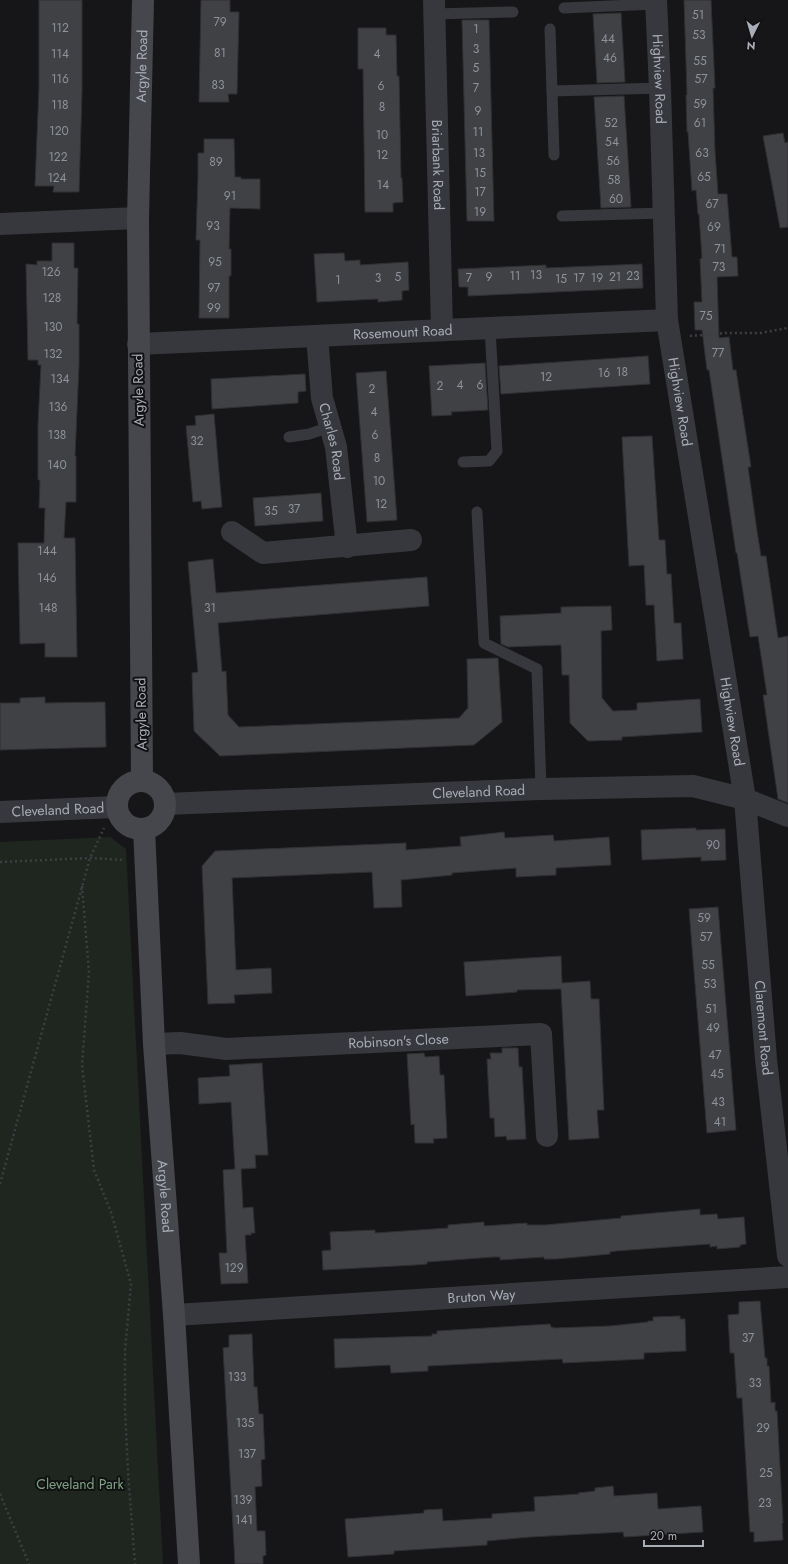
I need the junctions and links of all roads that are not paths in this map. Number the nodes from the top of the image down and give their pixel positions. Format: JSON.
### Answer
{"nodes":[{"id":1,"x":143,"y":0,"type":"edge"},
{"id":2,"x":656,"y":2,"type":"edge"},
{"id":3,"x":434,"y":7,"type":"edge"},
{"id":4,"x":564,"y":8,"type":"dead end"},
{"id":5,"x":513,"y":12,"type":"dead end"},
{"id":6,"x":550,"y":29,"type":"dead end"},
{"id":7,"x":660,"y":88,"type":"junction"},
{"id":8,"x":552,"y":91,"type":"junction"},
{"id":9,"x":554,"y":155,"type":"dead end"},
{"id":10,"x":664,"y":213,"type":"junction"},
{"id":11,"x":562,"y":216,"type":"dead end"},
{"id":12,"x":138,"y":218,"type":"junction"},
{"id":13,"x":0,"y":224,"type":"edge"},
{"id":14,"x":490,"y":329,"type":"junction"},
{"id":15,"x":668,"y":329,"type":"junction"},
{"id":16,"x":442,"y":330,"type":"junction"},
{"id":17,"x":317,"y":336,"type":"junction"},
{"id":18,"x":138,"y":344,"type":"junction"},
{"id":19,"x":330,"y":427,"type":"junction"},
{"id":20,"x":289,"y":437,"type":"dead end"},
{"id":21,"x":463,"y":462,"type":"dead end"},
{"id":22,"x":477,"y":512,"type":"dead end"},
{"id":23,"x":232,"y":532,"type":"dead end"},
{"id":24,"x":412,"y":540,"type":"dead end"},
{"id":25,"x":347,"y":547,"type":"junction"},
{"id":26,"x":142,"y":781,"type":"junction"},
{"id":27,"x":541,"y":789,"type":"junction"},
{"id":28,"x":745,"y":799,"type":"junction"},
{"id":29,"x":165,"y":804,"type":"junction"},
{"id":30,"x":110,"y":807,"type":"junction"},
{"id":31,"x":0,"y":812,"type":"edge"},
{"id":32,"x":788,"y":816,"type":"edge"},
{"id":33,"x":144,"y":829,"type":"junction"},
{"id":34,"x":154,"y":1044,"type":"junction"},
{"id":35,"x":547,"y":1136,"type":"dead end"},
{"id":36,"x":788,"y":1256,"type":"edge"},
{"id":37,"x":788,"y":1277,"type":"edge"},
{"id":38,"x":174,"y":1315,"type":"junction"},
{"id":39,"x":189,"y":1564,"type":"edge"}],
"edges":[{"from":1,"to":12,"type":"main road","name":"Argyle Road"},
{"from":2,"to":4,"type":"lane"},
{"from":2,"to":7,"type":"street","name":"Highview Road"},
{"from":3,"to":5,"type":"lane"},
{"from":3,"to":16,"type":"street","name":"Briarbank Road"},
{"from":6,"to":8,"type":"lane"},
{"from":7,"to":8,"type":"lane"},
{"from":7,"to":10,"type":"street","name":"Highview Road"},
{"from":8,"to":9,"type":"lane"},
{"from":10,"to":11,"type":"lane"},
{"from":10,"to":15,"type":"street","name":"Highview Road"},
{"from":12,"to":13,"type":"street"},
{"from":12,"to":18,"type":"main road","name":"Argyle Road"},
{"from":14,"to":15,"type":"street","name":"Rosemount Road"},
{"from":14,"to":16,"type":"street","name":"Rosemount Road"},
{"from":14,"to":21,"type":"lane"},
{"from":15,"to":28,"type":"street","name":"Highview Road"},
{"from":16,"to":17,"type":"street","name":"Rosemount Road"},
{"from":17,"to":18,"type":"street","name":"Rosemount Road"},
{"from":17,"to":19,"type":"street","name":"Charles Road"},
{"from":18,"to":26,"type":"main road","name":"Argyle Road"},
{"from":19,"to":20,"type":"lane"},
{"from":19,"to":25,"type":"street","name":"Charles Road"},
{"from":22,"to":27,"type":"lane"},
{"from":23,"to":25,"type":"street"},
{"from":24,"to":25,"type":"street"},
{"from":26,"to":29,"type":"main road"},
{"from":26,"to":30,"type":"main road"},
{"from":27,"to":28,"type":"street","name":"Cleveland Road"},
{"from":27,"to":29,"type":"street","name":"Cleveland Road"},
{"from":28,"to":32,"type":"street","name":"Cleveland Road"},
{"from":28,"to":36,"type":"street","name":"Claremont Road"},
{"from":29,"to":33,"type":"main road"},
{"from":30,"to":31,"type":"street","name":"Cleveland Road"},
{"from":30,"to":33,"type":"main road"},
{"from":33,"to":34,"type":"main road","name":"Argyle Road"},
{"from":34,"to":35,"type":"street","name":"Robinson's Close"},
{"from":34,"to":38,"type":"main road","name":"Argyle Road"},
{"from":37,"to":38,"type":"street","name":"Bruton Way"},
{"from":38,"to":39,"type":"main road","name":"Argyle Road"}]}
